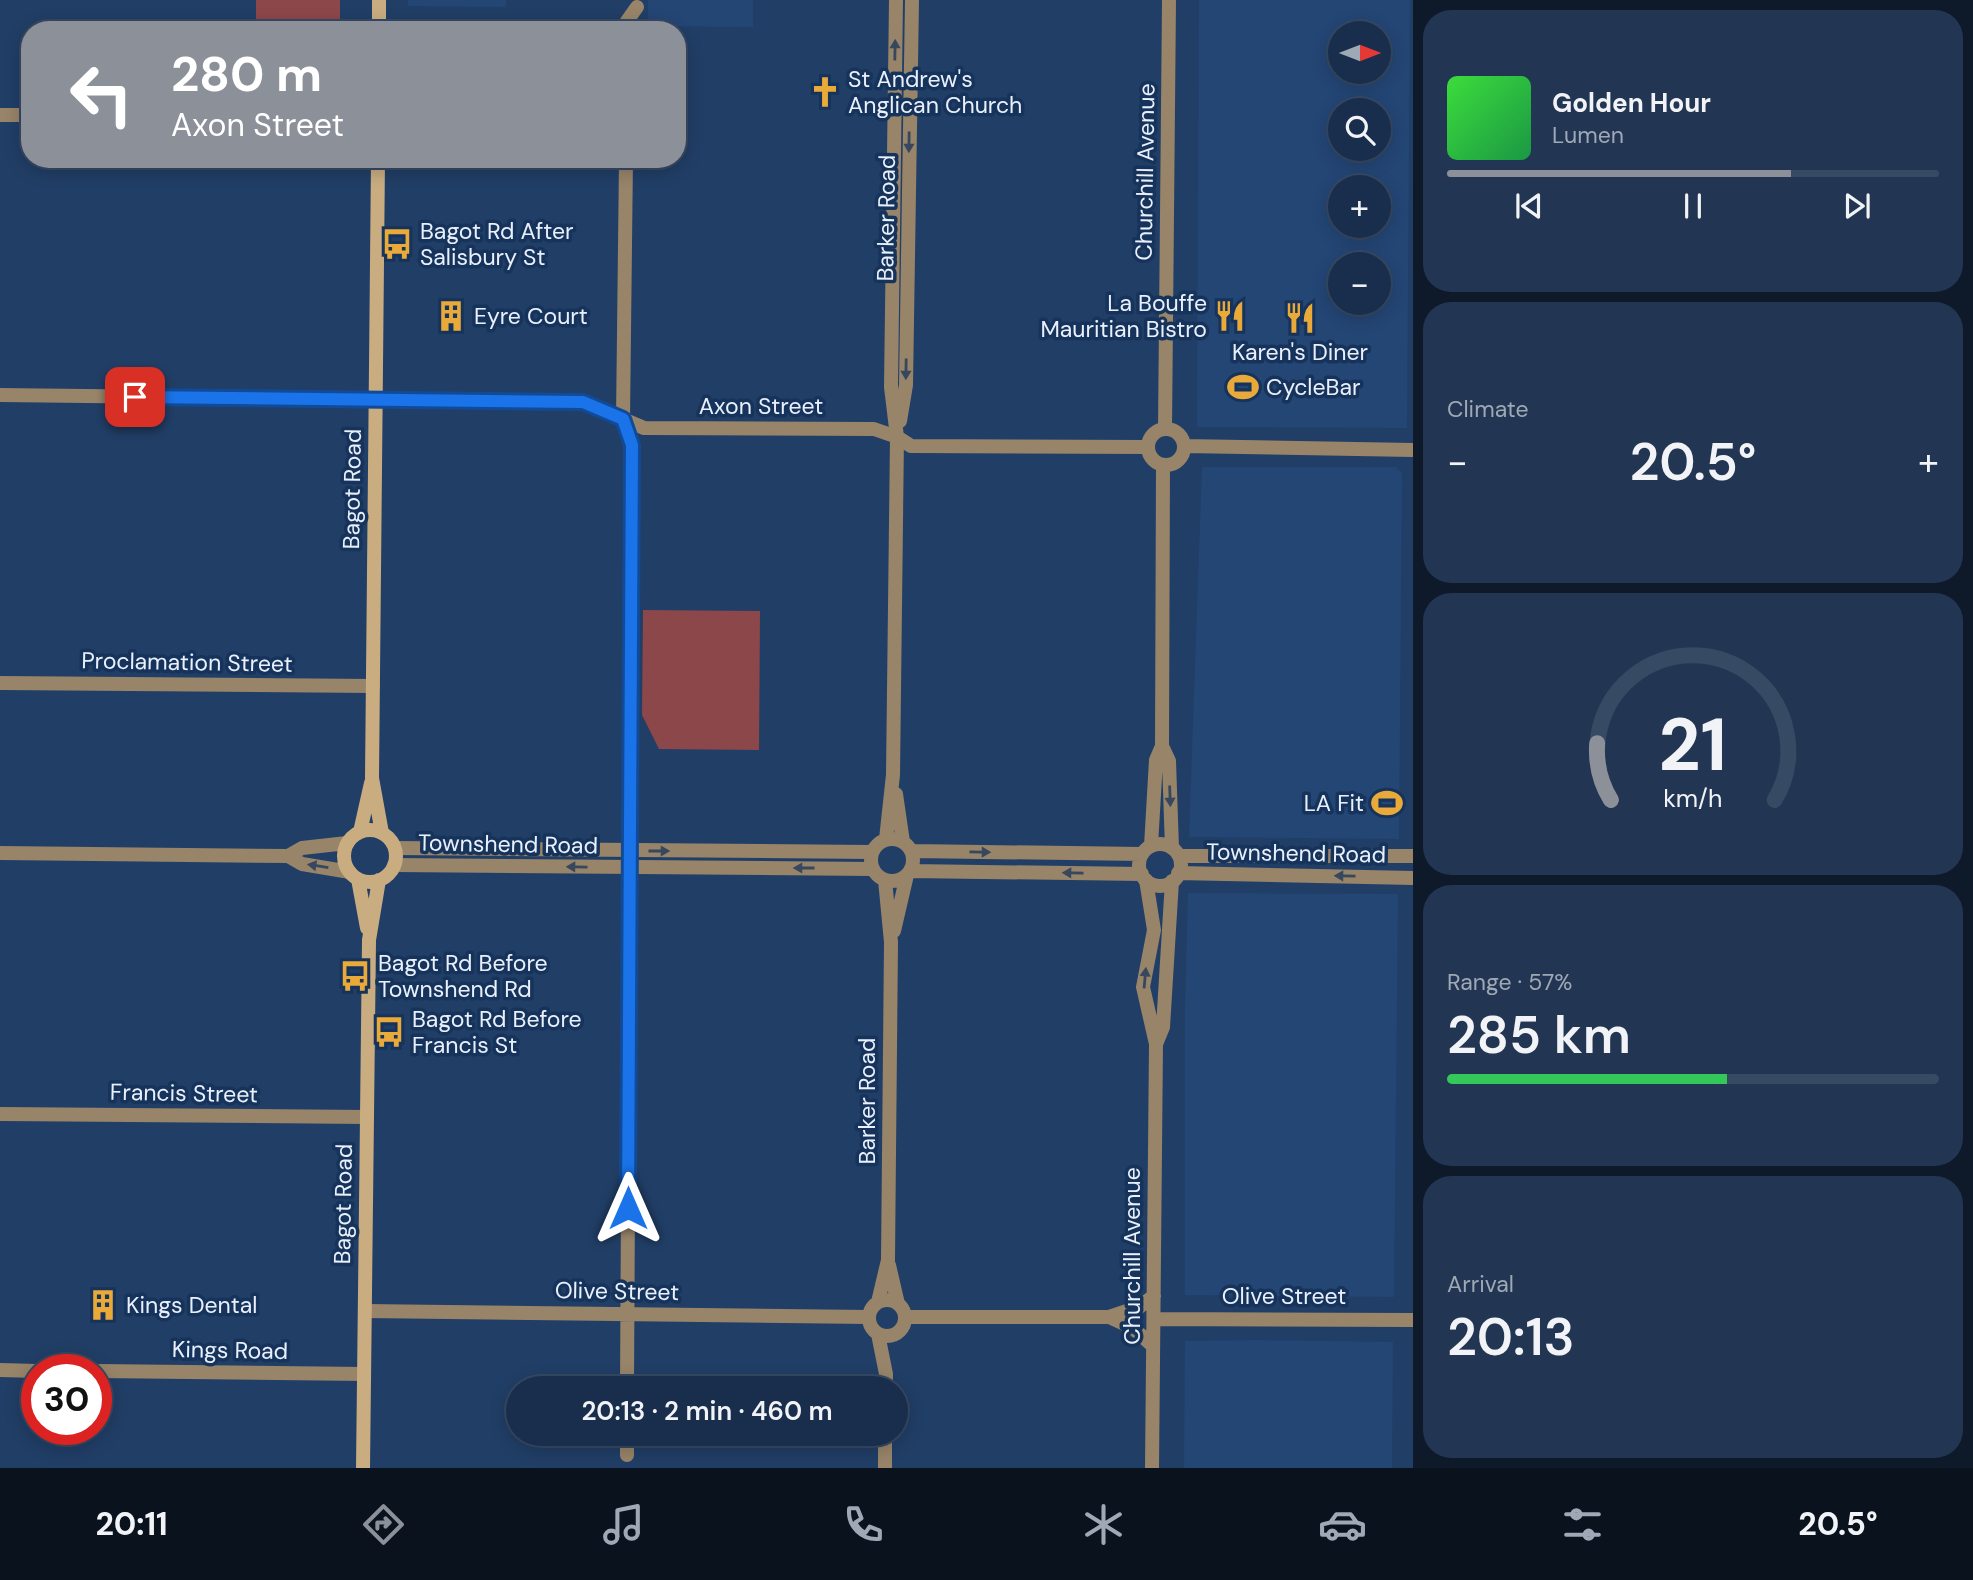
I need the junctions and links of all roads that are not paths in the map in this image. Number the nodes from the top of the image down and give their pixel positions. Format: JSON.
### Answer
{"nodes":[{"id":1,"x":379,"y":0,"type":"edge"},
{"id":2,"x":896,"y":0,"type":"edge"},
{"id":3,"x":912,"y":0,"type":"edge"},
{"id":4,"x":1169,"y":0,"type":"edge"},
{"id":5,"x":637,"y":7,"type":"dead end"},
{"id":6,"x":379,"y":21,"type":"edge"},
{"id":7,"x":627,"y":21,"type":"edge"},
{"id":8,"x":0,"y":115,"type":"edge"},
{"id":9,"x":21,"y":115,"type":"edge"},
{"id":10,"x":378,"y":168,"type":"edge"},
{"id":11,"x":626,"y":168,"type":"edge"},
{"id":12,"x":0,"y":395,"type":"edge"},
{"id":13,"x":375,"y":400,"type":"junction"},
{"id":14,"x":623,"y":419,"type":"junction"},
{"id":15,"x":1165,"y":429,"type":"junction"},
{"id":16,"x":897,"y":437,"type":"junction"},
{"id":17,"x":1184,"y":446,"type":"junction"},
{"id":18,"x":1148,"y":447,"type":"junction"},
{"id":19,"x":1413,"y":450,"type":"edge"},
{"id":20,"x":1163,"y":465,"type":"junction"},
{"id":21,"x":0,"y":683,"type":"edge"},
{"id":22,"x":373,"y":686,"type":"junction"},
{"id":23,"x":1162,"y":747,"type":"junction"},
{"id":24,"x":893,"y":775,"type":"junction"},
{"id":25,"x":372,"y":778,"type":"junction"},
{"id":26,"x":360,"y":832,"type":"junction"},
{"id":27,"x":382,"y":833,"type":"junction"},
{"id":28,"x":886,"y":839,"type":"junction"},
{"id":29,"x":347,"y":843,"type":"junction"},
{"id":30,"x":907,"y":847,"type":"junction"},
{"id":31,"x":395,"y":848,"type":"junction"},
{"id":32,"x":1147,"y":850,"type":"junction"},
{"id":33,"x":631,"y":851,"type":"junction"},
{"id":34,"x":872,"y":852,"type":"junction"},
{"id":35,"x":1175,"y":852,"type":"junction"},
{"id":36,"x":0,"y":853,"type":"edge"},
{"id":37,"x":288,"y":856,"type":"junction"},
{"id":38,"x":1413,"y":856,"type":"edge"},
{"id":39,"x":394,"y":866,"type":"junction"},
{"id":40,"x":630,"y":868,"type":"junction"},
{"id":41,"x":873,"y":869,"type":"junction"},
{"id":42,"x":909,"y":873,"type":"junction"},
{"id":43,"x":354,"y":875,"type":"junction"},
{"id":44,"x":1144,"y":877,"type":"junction"},
{"id":45,"x":1175,"y":877,"type":"junction"},
{"id":46,"x":1413,"y":878,"type":"edge"},
{"id":47,"x":379,"y":880,"type":"junction"},
{"id":48,"x":885,"y":880,"type":"junction"},
{"id":49,"x":369,"y":940,"type":"junction"},
{"id":50,"x":891,"y":942,"type":"junction"},
{"id":51,"x":1156,"y":1044,"type":"junction"},
{"id":52,"x":0,"y":1114,"type":"edge"},
{"id":53,"x":367,"y":1117,"type":"junction"},
{"id":54,"x":888,"y":1260,"type":"junction"},
{"id":55,"x":1154,"y":1296,"type":"junction"},
{"id":56,"x":878,"y":1302,"type":"junction"},
{"id":57,"x":901,"y":1310,"type":"junction"},
{"id":58,"x":365,"y":1311,"type":"junction"},
{"id":59,"x":627,"y":1314,"type":"junction"},
{"id":60,"x":868,"y":1317,"type":"junction"},
{"id":61,"x":1108,"y":1317,"type":"junction"},
{"id":62,"x":1154,"y":1319,"type":"junction"},
{"id":63,"x":1413,"y":1320,"type":"edge"},
{"id":64,"x":897,"y":1332,"type":"junction"},
{"id":65,"x":878,"y":1334,"type":"junction"},
{"id":66,"x":1153,"y":1346,"type":"junction"},
{"id":67,"x":0,"y":1370,"type":"edge"},
{"id":68,"x":21,"y":1371,"type":"edge"},
{"id":69,"x":112,"y":1371,"type":"edge"},
{"id":70,"x":364,"y":1374,"type":"junction"},
{"id":71,"x":627,"y":1376,"type":"edge"},
{"id":72,"x":885,"y":1376,"type":"edge"},
{"id":73,"x":887,"y":1376,"type":"edge"},
{"id":74,"x":627,"y":1446,"type":"edge"},
{"id":75,"x":885,"y":1446,"type":"edge"},
{"id":76,"x":627,"y":1455,"type":"dead end"},
{"id":77,"x":363,"y":1468,"type":"edge"},
{"id":78,"x":885,"y":1468,"type":"edge"},
{"id":79,"x":1153,"y":1468,"type":"edge"}],
"edges":[{"from":1,"to":6,"type":"main road"},
{"from":16,"to":2,"type":"street","name":"Barker Road","one_way":true},
{"from":3,"to":16,"type":"street","name":"Barker Road","one_way":true},
{"from":4,"to":15,"type":"street","name":"Churchill Avenue"},
{"from":5,"to":7,"type":"street"},
{"from":8,"to":9,"type":"street"},
{"from":10,"to":13,"type":"main road","name":"Bagot Road"},
{"from":11,"to":14,"type":"street"},
{"from":12,"to":13,"type":"street","name":"Axon Street"},
{"from":13,"to":14,"type":"street","name":"Axon Street"},
{"from":13,"to":22,"type":"main road","name":"Bagot Road"},
{"from":14,"to":16,"type":"street","name":"Axon Street"},
{"from":14,"to":33,"type":"street"},
{"from":15,"to":17,"type":"street"},
{"from":15,"to":18,"type":"street"},
{"from":16,"to":18,"type":"street","name":"Axon Street"},
{"from":16,"to":24,"type":"street","name":"Barker Road"},
{"from":17,"to":19,"type":"street"},
{"from":17,"to":20,"type":"street"},
{"from":18,"to":20,"type":"street"},
{"from":20,"to":23,"type":"street"},
{"from":21,"to":22,"type":"street","name":"Proclamation Street"},
{"from":22,"to":25,"type":"main road","name":"Bagot Road"},
{"from":23,"to":32,"type":"street"},
{"from":23,"to":35,"type":"street","one_way":true},
{"from":24,"to":28,"type":"street","name":"Barker Road"},
{"from":24,"to":30,"type":"street","name":"Barker Road"},
{"from":25,"to":26,"type":"main road","name":"Bagot Road"},
{"from":25,"to":27,"type":"main road","name":"Bagot Road"},
{"from":26,"to":27,"type":"main road"},
{"from":26,"to":29,"type":"main road"},
{"from":27,"to":31,"type":"main road"},
{"from":28,"to":30,"type":"street"},
{"from":28,"to":34,"type":"street"},
{"from":29,"to":37,"type":"street"},
{"from":29,"to":43,"type":"main road"},
{"from":30,"to":32,"type":"street","one_way":true},
{"from":30,"to":42,"type":"street"},
{"from":31,"to":33,"type":"street","name":"Townshend Road"},
{"from":31,"to":39,"type":"main road"},
{"from":32,"to":35,"type":"street"},
{"from":32,"to":44,"type":"street"},
{"from":33,"to":34,"type":"street","name":"Townshend Road","one_way":true},
{"from":33,"to":40,"type":"street"},
{"from":34,"to":41,"type":"street"},
{"from":35,"to":38,"type":"street","name":"Townshend Road"},
{"from":35,"to":45,"type":"street"},
{"from":36,"to":37,"type":"street"},
{"from":43,"to":37,"type":"street","one_way":true},
{"from":40,"to":39,"type":"street","name":"Townshend Road","one_way":true},
{"from":39,"to":47,"type":"main road"},
{"from":41,"to":40,"type":"street","name":"Townshend Road","one_way":true},
{"from":40,"to":59,"type":"street"},
{"from":41,"to":48,"type":"street"},
{"from":44,"to":42,"type":"street","one_way":true},
{"from":42,"to":48,"type":"street"},
{"from":42,"to":50,"type":"street","name":"Barker Road"},
{"from":43,"to":47,"type":"main road"},
{"from":43,"to":49,"type":"main road","name":"Bagot Road"},
{"from":44,"to":45,"type":"street"},
{"from":51,"to":44,"type":"street","name":"Churchill Avenue","one_way":true},
{"from":46,"to":45,"type":"street","name":"Townshend Road","one_way":true},
{"from":45,"to":51,"type":"street","name":"Churchill Avenue"},
{"from":47,"to":49,"type":"main road","name":"Bagot Road"},
{"from":48,"to":50,"type":"street","name":"Barker Road"},
{"from":49,"to":53,"type":"main road","name":"Bagot Road"},
{"from":50,"to":54,"type":"street","name":"Barker Road"},
{"from":51,"to":55,"type":"street","name":"Churchill Avenue"},
{"from":52,"to":53,"type":"street","name":"Francis Street"},
{"from":53,"to":58,"type":"main road","name":"Bagot Road"},
{"from":54,"to":56,"type":"street","name":"Barker Road"},
{"from":54,"to":57,"type":"street","name":"Barker Road"},
{"from":55,"to":61,"type":"street"},
{"from":55,"to":62,"type":"street","name":"Churchill Avenue"},
{"from":56,"to":57,"type":"street"},
{"from":56,"to":60,"type":"street"},
{"from":57,"to":61,"type":"street"},
{"from":57,"to":64,"type":"street"},
{"from":58,"to":59,"type":"street","name":"Olive Street"},
{"from":58,"to":70,"type":"main road","name":"Bagot Road"},
{"from":59,"to":60,"type":"street","name":"Olive Street"},
{"from":59,"to":71,"type":"street"},
{"from":60,"to":65,"type":"street"},
{"from":61,"to":66,"type":"street"},
{"from":62,"to":63,"type":"street","name":"Olive Street"},
{"from":62,"to":66,"type":"street","name":"Churchill Avenue"},
{"from":64,"to":65,"type":"street"},
{"from":64,"to":73,"type":"street"},
{"from":65,"to":72,"type":"street"},
{"from":66,"to":79,"type":"street","name":"Churchill Avenue"},
{"from":67,"to":68,"type":"street"},
{"from":69,"to":70,"type":"street","name":"Kings Road"},
{"from":70,"to":77,"type":"main road","name":"Bagot Road"},
{"from":74,"to":76,"type":"street"},
{"from":75,"to":78,"type":"street"}]}
